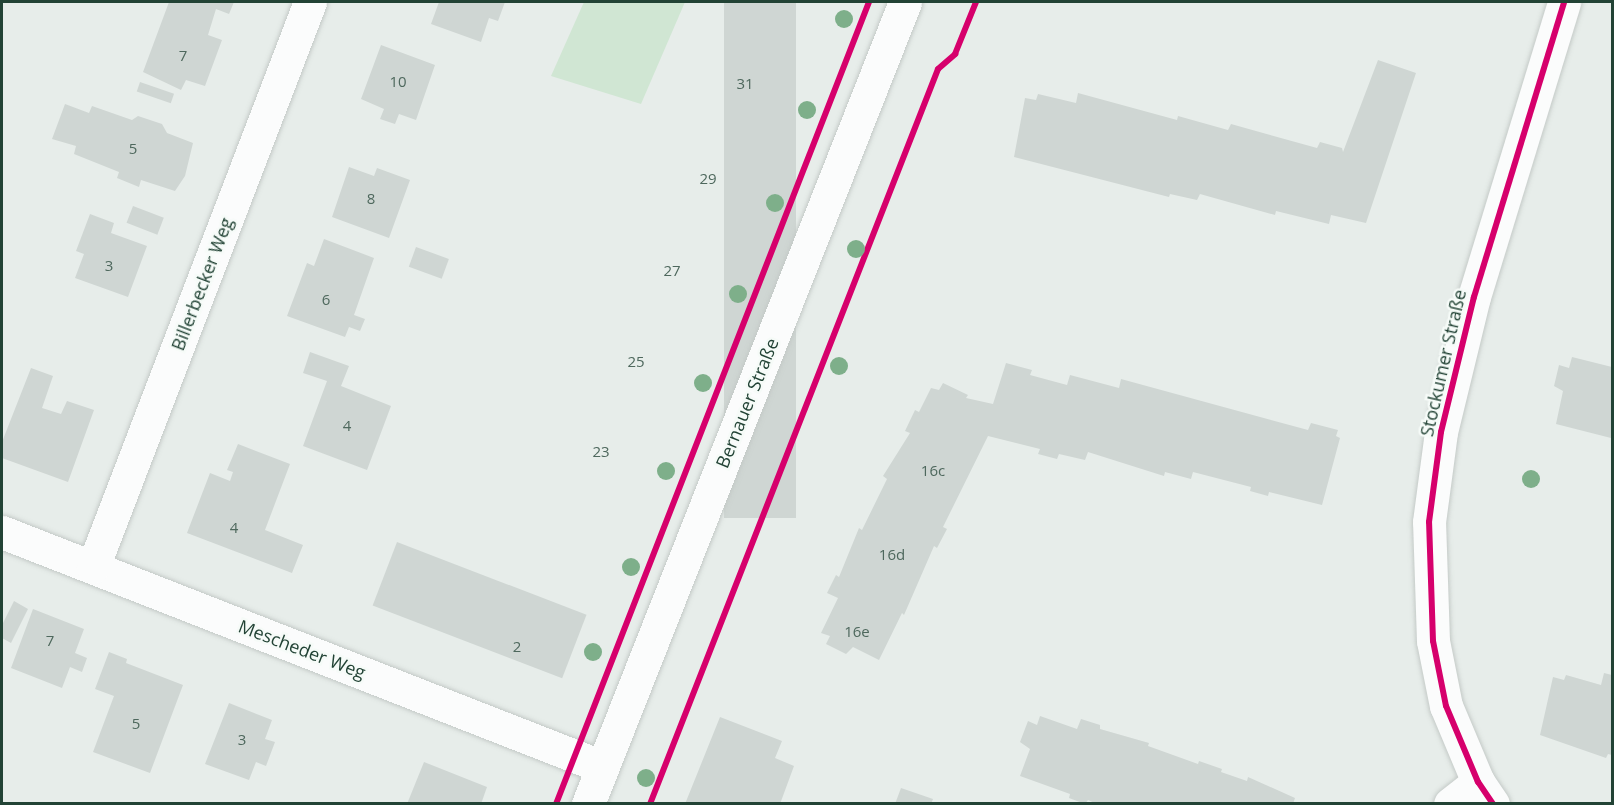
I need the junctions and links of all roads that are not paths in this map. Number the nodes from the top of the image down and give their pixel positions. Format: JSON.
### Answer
{"nodes":[{"id":1,"x":310,"y":2,"type":"edge"},
{"id":2,"x":905,"y":2,"type":"edge"},
{"id":3,"x":1564,"y":2,"type":"edge"},
{"id":4,"x":2,"y":532,"type":"edge"},
{"id":5,"x":93,"y":567,"type":"junction"},
{"id":6,"x":603,"y":767,"type":"junction"},
{"id":7,"x":1485,"y":793,"type":"edge"},
{"id":8,"x":588,"y":804,"type":"edge"},
{"id":9,"x":1450,"y":804,"type":"edge"}],
"edges":[{"from":1,"to":5,"type":"street","name":"Billerbecker Weg"},
{"from":2,"to":6,"type":"street","name":"Bernauer Straße"},
{"from":3,"to":7,"type":"street","name":"Stockumer Straße"},
{"from":4,"to":5,"type":"street","name":"Mescheder Weg"},
{"from":5,"to":6,"type":"street","name":"Mescheder Weg"},
{"from":6,"to":8,"type":"street","name":"Bernauer Straße"},
{"from":7,"to":9,"type":"street"}]}
